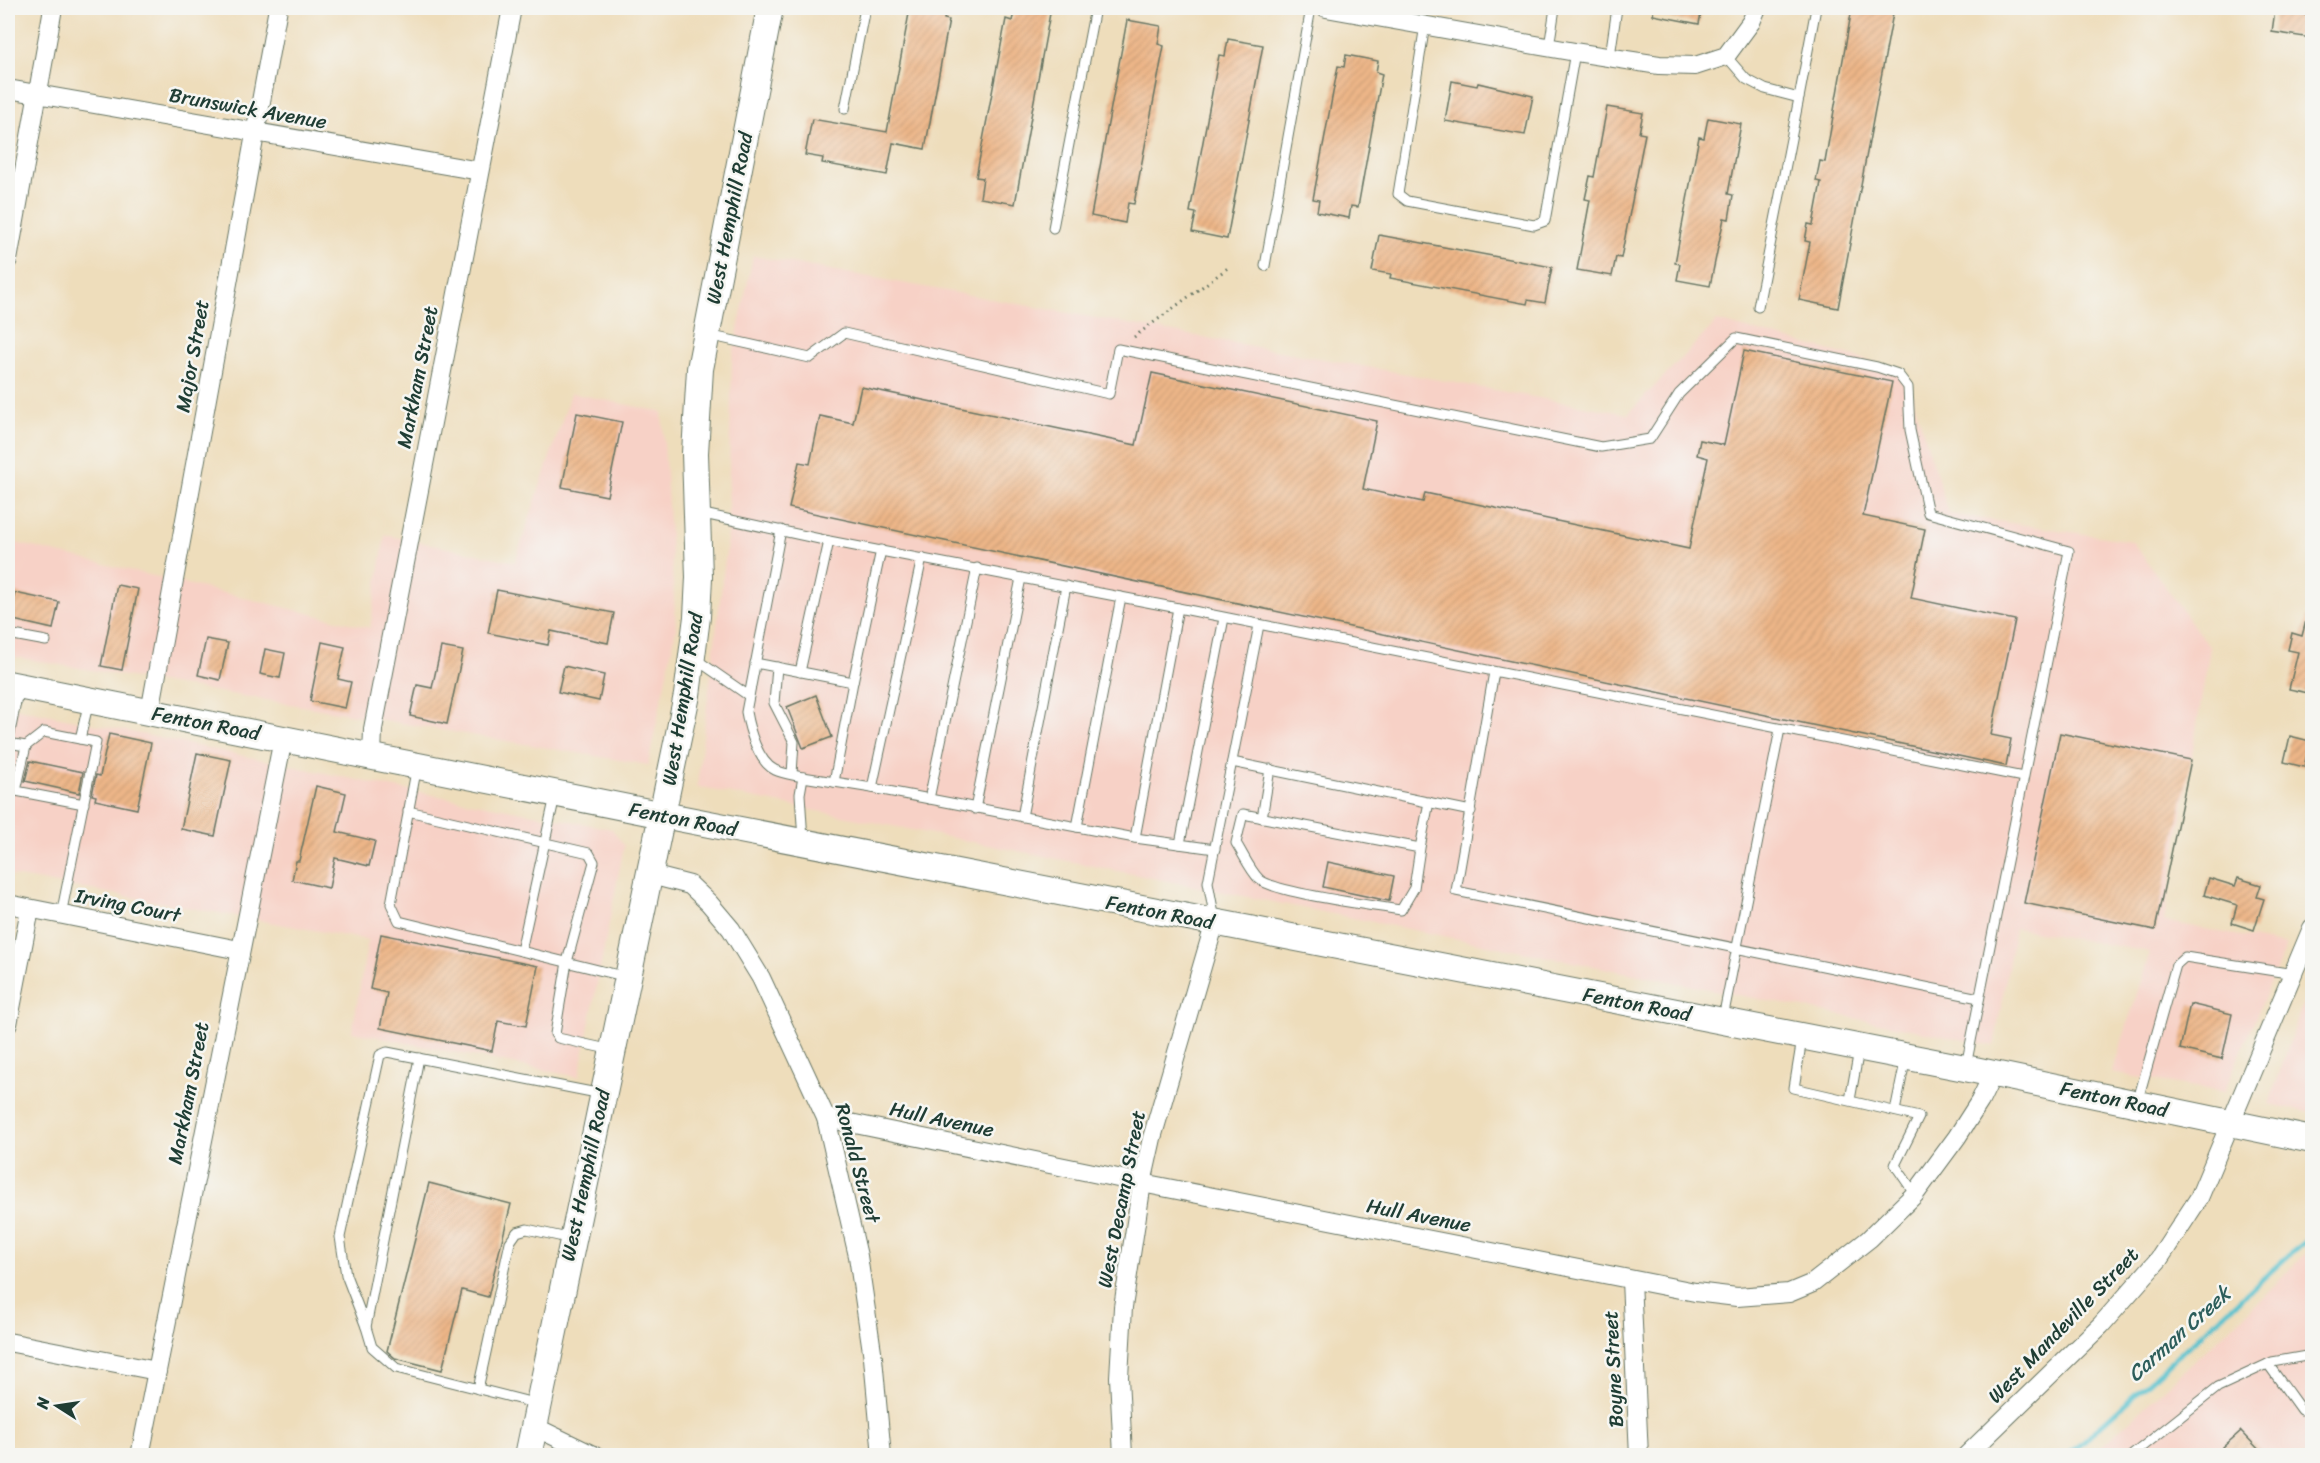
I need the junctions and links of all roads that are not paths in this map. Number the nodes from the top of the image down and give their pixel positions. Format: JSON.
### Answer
{"nodes":[{"id":1,"x":53,"y":8,"type":"edge"},
{"id":2,"x":278,"y":8,"type":"edge"},
{"id":3,"x":512,"y":8,"type":"edge"},
{"id":4,"x":770,"y":8,"type":"edge"},
{"id":5,"x":865,"y":8,"type":"edge"},
{"id":6,"x":1095,"y":8,"type":"edge"},
{"id":7,"x":1311,"y":8,"type":"edge"},
{"id":8,"x":1326,"y":8,"type":"edge"},
{"id":9,"x":1555,"y":8,"type":"edge"},
{"id":10,"x":1617,"y":8,"type":"edge"},
{"id":11,"x":1756,"y":8,"type":"edge"},
{"id":12,"x":1816,"y":8,"type":"edge"},
{"id":13,"x":1425,"y":25,"type":"junction"},
{"id":14,"x":1549,"y":47,"type":"junction"},
{"id":15,"x":1575,"y":52,"type":"junction"},
{"id":16,"x":1726,"y":56,"type":"junction"},
{"id":17,"x":1610,"y":57,"type":"junction"},
{"id":18,"x":8,"y":89,"type":"edge"},
{"id":19,"x":37,"y":94,"type":"junction"},
{"id":20,"x":1799,"y":98,"type":"junction"},
{"id":21,"x":845,"y":109,"type":"dead end"},
{"id":22,"x":256,"y":132,"type":"junction"},
{"id":23,"x":480,"y":171,"type":"junction"},
{"id":24,"x":1053,"y":228,"type":"dead end"},
{"id":25,"x":8,"y":260,"type":"edge"},
{"id":26,"x":1265,"y":266,"type":"dead end"},
{"id":27,"x":1758,"y":307,"type":"dead end"},
{"id":28,"x":707,"y":335,"type":"junction"},
{"id":29,"x":696,"y":512,"type":"junction"},
{"id":30,"x":781,"y":530,"type":"junction"},
{"id":31,"x":829,"y":541,"type":"junction"},
{"id":32,"x":881,"y":550,"type":"junction"},
{"id":33,"x":922,"y":558,"type":"junction"},
{"id":34,"x":977,"y":568,"type":"junction"},
{"id":35,"x":1021,"y":578,"type":"junction"},
{"id":36,"x":1066,"y":586,"type":"junction"},
{"id":37,"x":1121,"y":597,"type":"junction"},
{"id":38,"x":1178,"y":608,"type":"junction"},
{"id":39,"x":1224,"y":618,"type":"junction"},
{"id":40,"x":1259,"y":625,"type":"junction"},
{"id":41,"x":8,"y":634,"type":"edge"},
{"id":42,"x":45,"y":641,"type":"dead end"},
{"id":43,"x":693,"y":657,"type":"junction"},
{"id":44,"x":755,"y":663,"type":"junction"},
{"id":45,"x":777,"y":667,"type":"junction"},
{"id":46,"x":801,"y":672,"type":"junction"},
{"id":47,"x":1494,"y":672,"type":"junction"},
{"id":48,"x":853,"y":682,"type":"junction"},
{"id":49,"x":13,"y":685,"type":"edge"},
{"id":50,"x":749,"y":696,"type":"junction"},
{"id":51,"x":89,"y":699,"type":"junction"},
{"id":52,"x":150,"y":712,"type":"junction"},
{"id":53,"x":10,"y":715,"type":"edge"},
{"id":54,"x":1780,"y":729,"type":"junction"},
{"id":55,"x":80,"y":739,"type":"junction"},
{"id":56,"x":282,"y":739,"type":"junction"},
{"id":57,"x":8,"y":743,"type":"edge"},
{"id":58,"x":26,"y":746,"type":"junction"},
{"id":59,"x":372,"y":756,"type":"junction"},
{"id":60,"x":1232,"y":762,"type":"junction"},
{"id":61,"x":417,"y":765,"type":"junction"},
{"id":62,"x":1270,"y":769,"type":"junction"},
{"id":63,"x":792,"y":774,"type":"junction"},
{"id":64,"x":803,"y":777,"type":"junction"},
{"id":65,"x":2023,"y":777,"type":"junction"},
{"id":66,"x":834,"y":782,"type":"junction"},
{"id":67,"x":872,"y":788,"type":"junction"},
{"id":68,"x":555,"y":793,"type":"junction"},
{"id":69,"x":929,"y":799,"type":"junction"},
{"id":70,"x":1429,"y":801,"type":"junction"},
{"id":71,"x":84,"y":804,"type":"junction"},
{"id":72,"x":975,"y":809,"type":"junction"},
{"id":73,"x":408,"y":811,"type":"junction"},
{"id":74,"x":1471,"y":811,"type":"junction"},
{"id":75,"x":663,"y":815,"type":"junction"},
{"id":76,"x":1022,"y":817,"type":"junction"},
{"id":77,"x":1262,"y":818,"type":"junction"},
{"id":78,"x":1077,"y":827,"type":"junction"},
{"id":79,"x":1135,"y":838,"type":"junction"},
{"id":80,"x":803,"y":842,"type":"junction"},
{"id":81,"x":545,"y":843,"type":"junction"},
{"id":82,"x":1180,"y":844,"type":"junction"},
{"id":83,"x":1420,"y":848,"type":"junction"},
{"id":84,"x":1215,"y":849,"type":"junction"},
{"id":85,"x":651,"y":875,"type":"junction"},
{"id":86,"x":8,"y":904,"type":"edge"},
{"id":87,"x":30,"y":909,"type":"junction"},
{"id":88,"x":61,"y":915,"type":"junction"},
{"id":89,"x":1215,"y":922,"type":"junction"},
{"id":90,"x":2311,"y":938,"type":"edge"},
{"id":91,"x":239,"y":950,"type":"junction"},
{"id":92,"x":1736,"y":950,"type":"junction"},
{"id":93,"x":521,"y":951,"type":"junction"},
{"id":94,"x":567,"y":962,"type":"junction"},
{"id":95,"x":2294,"y":974,"type":"junction"},
{"id":96,"x":627,"y":977,"type":"junction"},
{"id":97,"x":1979,"y":998,"type":"junction"},
{"id":98,"x":1722,"y":1021,"type":"junction"},
{"id":99,"x":8,"y":1024,"type":"edge"},
{"id":100,"x":1802,"y":1036,"type":"junction"},
{"id":101,"x":1859,"y":1047,"type":"junction"},
{"id":102,"x":612,"y":1050,"type":"junction"},
{"id":103,"x":1906,"y":1057,"type":"junction"},
{"id":104,"x":419,"y":1058,"type":"junction"},
{"id":105,"x":1965,"y":1068,"type":"junction"},
{"id":106,"x":1994,"y":1074,"type":"junction"},
{"id":107,"x":602,"y":1094,"type":"junction"},
{"id":108,"x":2139,"y":1096,"type":"dead end"},
{"id":109,"x":1850,"y":1100,"type":"junction"},
{"id":110,"x":1895,"y":1111,"type":"junction"},
{"id":111,"x":826,"y":1118,"type":"junction"},
{"id":112,"x":2231,"y":1123,"type":"junction"},
{"id":113,"x":2312,"y":1136,"type":"edge"},
{"id":114,"x":1142,"y":1183,"type":"junction"},
{"id":115,"x":1915,"y":1194,"type":"junction"},
{"id":116,"x":572,"y":1239,"type":"junction"},
{"id":117,"x":1631,"y":1280,"type":"junction"},
{"id":118,"x":366,"y":1327,"type":"junction"},
{"id":119,"x":8,"y":1342,"type":"edge"},
{"id":120,"x":2313,"y":1354,"type":"edge"},
{"id":121,"x":2268,"y":1364,"type":"junction"},
{"id":122,"x":157,"y":1371,"type":"junction"},
{"id":123,"x":478,"y":1389,"type":"junction"},
{"id":124,"x":2301,"y":1410,"type":"dead end"},
{"id":125,"x":535,"y":1415,"type":"junction"},
{"id":126,"x":140,"y":1455,"type":"edge"},
{"id":127,"x":528,"y":1455,"type":"edge"},
{"id":128,"x":595,"y":1455,"type":"edge"},
{"id":129,"x":882,"y":1455,"type":"edge"},
{"id":130,"x":1123,"y":1455,"type":"edge"},
{"id":131,"x":1639,"y":1455,"type":"edge"},
{"id":132,"x":1966,"y":1455,"type":"edge"},
{"id":133,"x":2131,"y":1455,"type":"edge"}],
"edges":[{"from":1,"to":19,"type":"street"},
{"from":2,"to":22,"type":"street","name":"Major Street"},
{"from":3,"to":23,"type":"street","name":"Markham Street"},
{"from":4,"to":28,"type":"street","name":"West Hemphill Road"},
{"from":5,"to":21,"type":"lane"},
{"from":6,"to":24,"type":"lane"},
{"from":7,"to":26,"type":"lane"},
{"from":8,"to":13,"type":"street"},
{"from":9,"to":14,"type":"lane"},
{"from":10,"to":17,"type":"lane"},
{"from":11,"to":16,"type":"street"},
{"from":12,"to":20,"type":"lane"},
{"from":13,"to":14,"type":"street"},
{"from":13,"to":15,"type":"lane"},
{"from":14,"to":15,"type":"street"},
{"from":15,"to":17,"type":"street"},
{"from":16,"to":17,"type":"street"},
{"from":16,"to":20,"type":"lane"},
{"from":18,"to":19,"type":"street","name":"Brunswick Avenue"},
{"from":19,"to":22,"type":"street","name":"Brunswick Avenue"},
{"from":19,"to":25,"type":"street"},
{"from":20,"to":27,"type":"lane"},
{"from":22,"to":23,"type":"street","name":"Brunswick Avenue"},
{"from":22,"to":52,"type":"street","name":"Major Street"},
{"from":23,"to":59,"type":"street","name":"Markham Street"},
{"from":28,"to":29,"type":"street","name":"West Hemphill Road"},
{"from":28,"to":65,"type":"lane"},
{"from":29,"to":30,"type":"lane"},
{"from":29,"to":43,"type":"street","name":"West Hemphill Road"},
{"from":30,"to":31,"type":"lane"},
{"from":30,"to":44,"type":"lane"},
{"from":31,"to":32,"type":"lane"},
{"from":31,"to":46,"type":"lane"},
{"from":32,"to":33,"type":"lane"},
{"from":32,"to":48,"type":"lane"},
{"from":33,"to":34,"type":"lane"},
{"from":33,"to":67,"type":"lane"},
{"from":34,"to":35,"type":"lane"},
{"from":34,"to":69,"type":"lane"},
{"from":35,"to":36,"type":"lane"},
{"from":35,"to":72,"type":"lane"},
{"from":36,"to":37,"type":"lane"},
{"from":36,"to":76,"type":"lane"},
{"from":37,"to":38,"type":"lane"},
{"from":37,"to":78,"type":"lane"},
{"from":38,"to":39,"type":"lane"},
{"from":38,"to":79,"type":"lane"},
{"from":39,"to":40,"type":"lane"},
{"from":39,"to":82,"type":"lane"},
{"from":40,"to":47,"type":"lane"},
{"from":40,"to":60,"type":"lane"},
{"from":41,"to":42,"type":"lane"},
{"from":43,"to":50,"type":"lane"},
{"from":43,"to":75,"type":"street","name":"West Hemphill Road"},
{"from":44,"to":45,"type":"lane"},
{"from":44,"to":50,"type":"lane"},
{"from":45,"to":46,"type":"lane"},
{"from":45,"to":63,"type":"lane"},
{"from":46,"to":48,"type":"lane"},
{"from":47,"to":54,"type":"lane"},
{"from":47,"to":74,"type":"lane"},
{"from":48,"to":66,"type":"lane"},
{"from":49,"to":51,"type":"street","name":"Fenton Road"},
{"from":49,"to":53,"type":"lane"},
{"from":50,"to":63,"type":"lane"},
{"from":51,"to":52,"type":"street","name":"Fenton Road"},
{"from":51,"to":55,"type":"lane"},
{"from":52,"to":56,"type":"street","name":"Fenton Road"},
{"from":53,"to":57,"type":"lane"},
{"from":54,"to":65,"type":"lane"},
{"from":54,"to":92,"type":"lane"},
{"from":55,"to":58,"type":"lane"},
{"from":55,"to":71,"type":"lane"},
{"from":56,"to":59,"type":"street","name":"Fenton Road"},
{"from":56,"to":91,"type":"street","name":"Markham Street"},
{"from":57,"to":58,"type":"lane"},
{"from":58,"to":71,"type":"lane"},
{"from":59,"to":61,"type":"street","name":"Fenton Road"},
{"from":60,"to":62,"type":"lane"},
{"from":60,"to":84,"type":"lane"},
{"from":61,"to":68,"type":"street","name":"Fenton Road"},
{"from":61,"to":73,"type":"lane"},
{"from":62,"to":70,"type":"lane"},
{"from":62,"to":77,"type":"lane"},
{"from":63,"to":64,"type":"lane"},
{"from":64,"to":66,"type":"lane"},
{"from":64,"to":80,"type":"lane"},
{"from":65,"to":97,"type":"lane"},
{"from":66,"to":67,"type":"lane"},
{"from":67,"to":69,"type":"lane"},
{"from":68,"to":75,"type":"street","name":"Fenton Road"},
{"from":68,"to":81,"type":"lane"},
{"from":69,"to":72,"type":"lane"},
{"from":70,"to":74,"type":"lane"},
{"from":70,"to":83,"type":"lane"},
{"from":71,"to":88,"type":"lane"},
{"from":72,"to":76,"type":"lane"},
{"from":73,"to":81,"type":"lane"},
{"from":73,"to":93,"type":"lane"},
{"from":74,"to":92,"type":"lane"},
{"from":75,"to":80,"type":"street","name":"Fenton Road"},
{"from":75,"to":85,"type":"street","name":"West Hemphill Road"},
{"from":76,"to":78,"type":"lane"},
{"from":77,"to":83,"type":"lane"},
{"from":77,"to":83,"type":"lane"},
{"from":78,"to":79,"type":"lane"},
{"from":79,"to":82,"type":"lane"},
{"from":80,"to":89,"type":"street","name":"Fenton Road"},
{"from":81,"to":93,"type":"lane"},
{"from":81,"to":94,"type":"lane"},
{"from":82,"to":84,"type":"lane"},
{"from":84,"to":89,"type":"lane"},
{"from":85,"to":96,"type":"street","name":"West Hemphill Road"},
{"from":85,"to":111,"type":"street","name":"Ronald Street"},
{"from":86,"to":87,"type":"street","name":"Irving Court"},
{"from":87,"to":88,"type":"street","name":"Irving Court"},
{"from":87,"to":99,"type":"street"},
{"from":88,"to":91,"type":"street","name":"Irving Court"},
{"from":89,"to":98,"type":"street","name":"Fenton Road"},
{"from":89,"to":114,"type":"street","name":"West Decamp Street"},
{"from":90,"to":95,"type":"street","name":"West Mandeville Street"},
{"from":91,"to":122,"type":"street","name":"Markham Street"},
{"from":92,"to":97,"type":"lane"},
{"from":92,"to":98,"type":"lane"},
{"from":93,"to":94,"type":"lane"},
{"from":94,"to":96,"type":"lane"},
{"from":94,"to":102,"type":"lane"},
{"from":95,"to":108,"type":"lane"},
{"from":95,"to":112,"type":"street","name":"West Mandeville Street"},
{"from":96,"to":102,"type":"street","name":"West Hemphill Road"},
{"from":97,"to":105,"type":"lane"},
{"from":98,"to":100,"type":"street","name":"Fenton Road"},
{"from":100,"to":101,"type":"street","name":"Fenton Road"},
{"from":100,"to":109,"type":"lane"},
{"from":101,"to":103,"type":"street","name":"Fenton Road"},
{"from":101,"to":109,"type":"lane"},
{"from":102,"to":107,"type":"street","name":"West Hemphill Road"},
{"from":103,"to":105,"type":"street","name":"Fenton Road"},
{"from":103,"to":110,"type":"lane"},
{"from":104,"to":107,"type":"lane"},
{"from":104,"to":118,"type":"lane"},
{"from":104,"to":118,"type":"lane"},
{"from":105,"to":106,"type":"street","name":"Fenton Road"},
{"from":106,"to":112,"type":"street","name":"Fenton Road"},
{"from":106,"to":115,"type":"street","name":"Hull Avenue"},
{"from":107,"to":116,"type":"street","name":"West Hemphill Road"},
{"from":109,"to":110,"type":"lane"},
{"from":110,"to":115,"type":"lane"},
{"from":111,"to":114,"type":"street","name":"Hull Avenue"},
{"from":111,"to":129,"type":"street","name":"Ronald Street"},
{"from":112,"to":113,"type":"street","name":"Fenton Road"},
{"from":112,"to":132,"type":"street","name":"West Mandeville Street"},
{"from":114,"to":117,"type":"street","name":"Hull Avenue"},
{"from":114,"to":130,"type":"street","name":"West Decamp Street"},
{"from":115,"to":117,"type":"street","name":"Hull Avenue"},
{"from":116,"to":123,"type":"lane"},
{"from":116,"to":125,"type":"street","name":"West Hemphill Road"},
{"from":117,"to":131,"type":"street","name":"Boyne Street"},
{"from":118,"to":123,"type":"lane"},
{"from":119,"to":122,"type":"street"},
{"from":120,"to":121,"type":"lane"},
{"from":121,"to":124,"type":"lane"},
{"from":121,"to":133,"type":"lane"},
{"from":122,"to":126,"type":"street","name":"Markham Street"},
{"from":123,"to":125,"type":"lane"},
{"from":125,"to":127,"type":"street","name":"West Hemphill Road"},
{"from":125,"to":128,"type":"street"}]}
